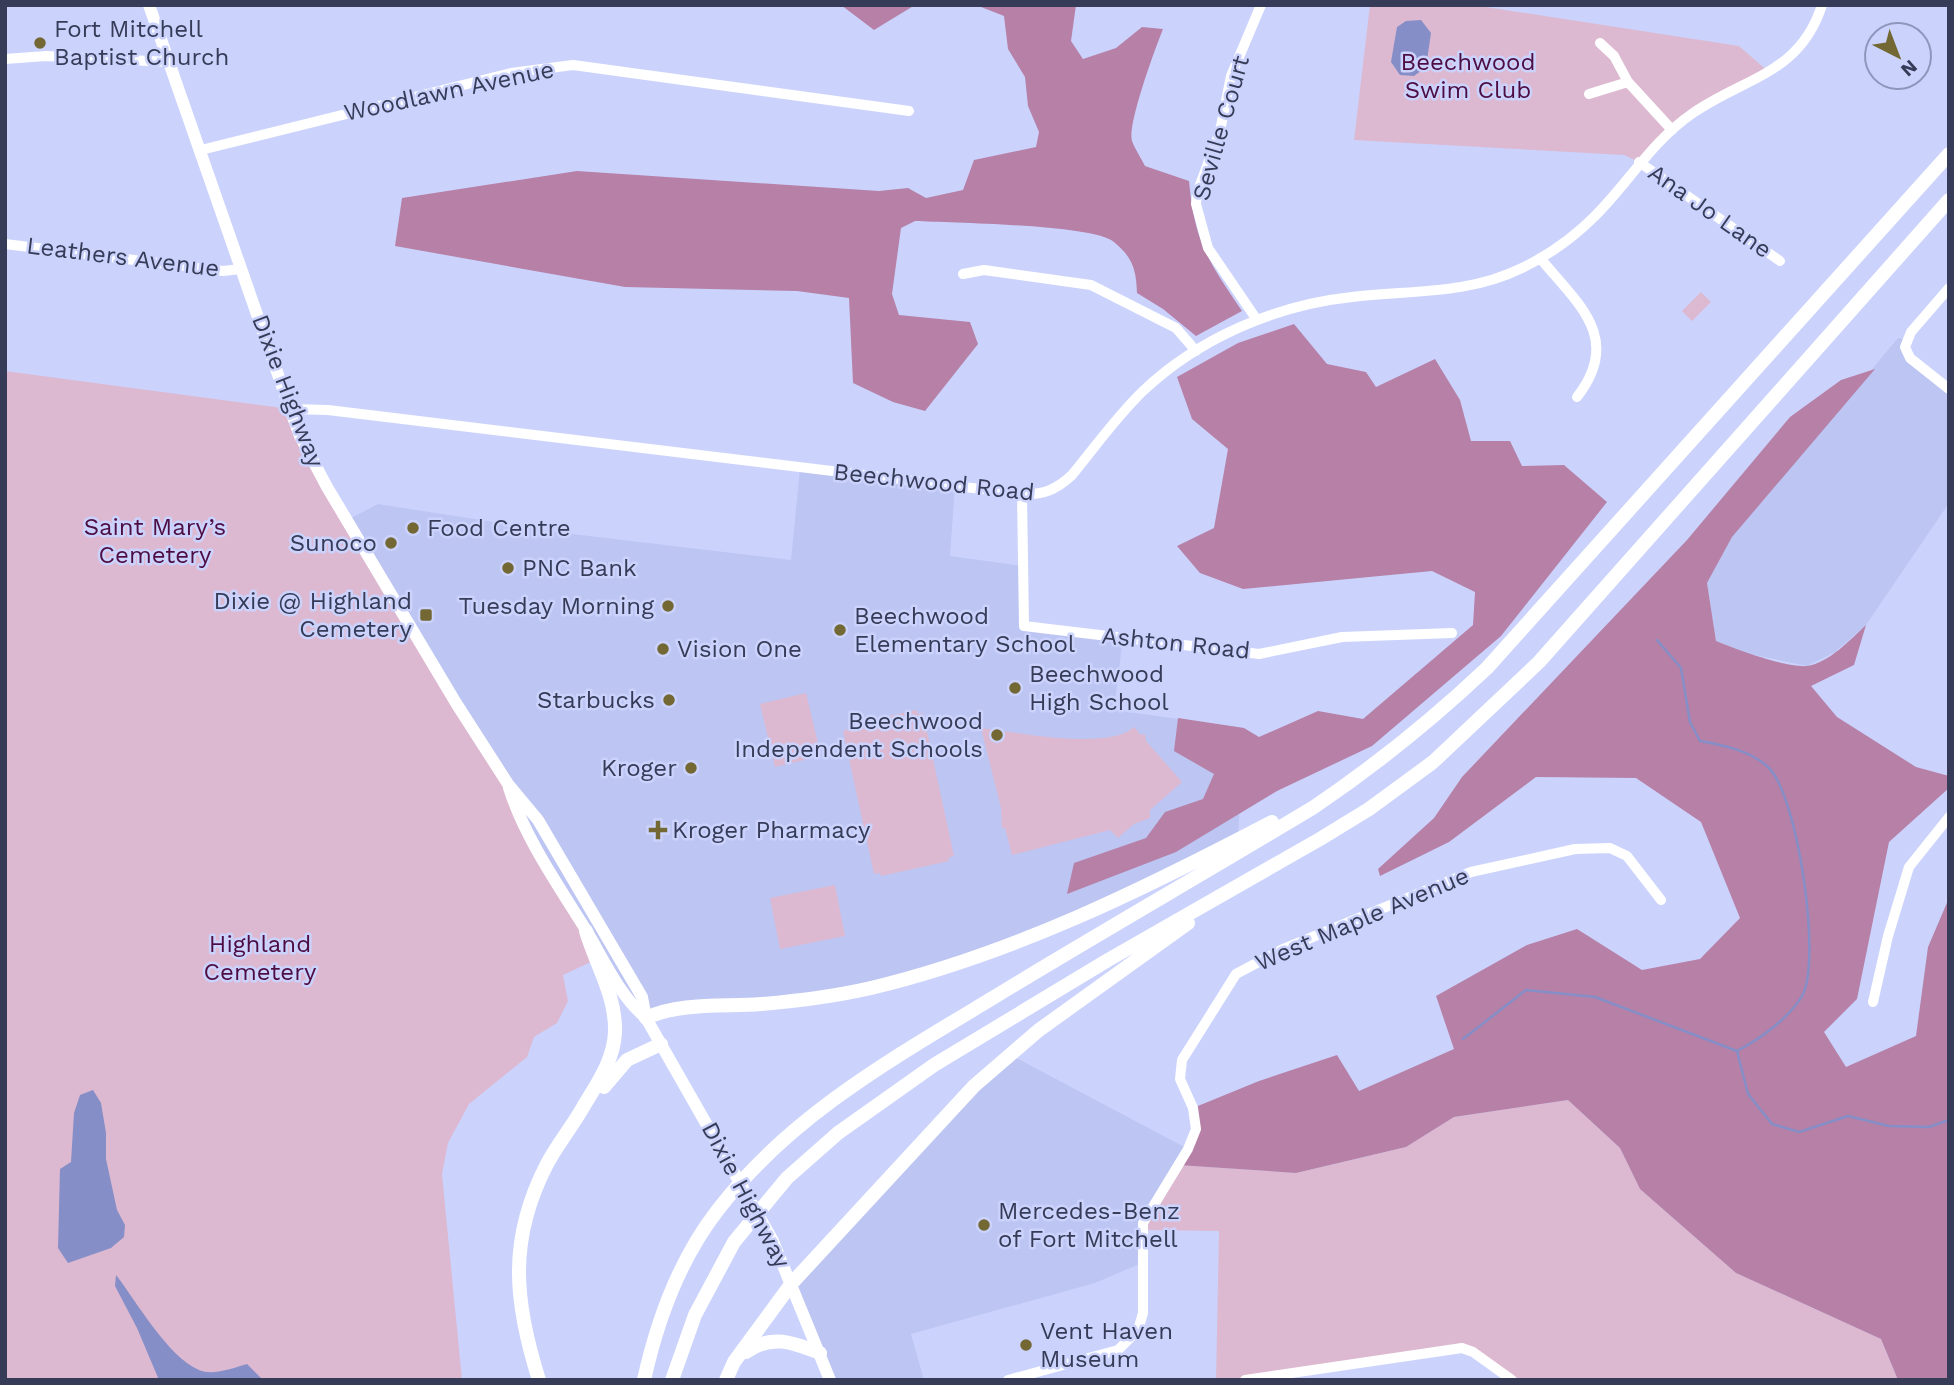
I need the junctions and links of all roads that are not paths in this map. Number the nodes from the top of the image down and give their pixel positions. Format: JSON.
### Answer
{"nodes":[{"id":1,"x":149,"y":5,"type":"edge"},
{"id":2,"x":1261,"y":5,"type":"edge"},
{"id":3,"x":1822,"y":5,"type":"edge"},
{"id":4,"x":1600,"y":43,"type":"dead end"},
{"id":5,"x":5,"y":59,"type":"edge"},
{"id":6,"x":170,"y":62,"type":"junction"},
{"id":7,"x":1628,"y":82,"type":"junction"},
{"id":8,"x":1589,"y":94,"type":"dead end"},
{"id":9,"x":908,"y":111,"type":"dead end"},
{"id":10,"x":1672,"y":130,"type":"junction"},
{"id":11,"x":1949,"y":144,"type":"edge"},
{"id":12,"x":201,"y":150,"type":"junction"},
{"id":13,"x":1949,"y":155,"type":"edge"},
{"id":14,"x":1639,"y":162,"type":"junction"},
{"id":15,"x":1915,"y":191,"type":"junction"},
{"id":16,"x":1949,"y":200,"type":"edge"},
{"id":17,"x":5,"y":244,"type":"edge"},
{"id":18,"x":1540,"y":258,"type":"junction"},
{"id":19,"x":1780,"y":261,"type":"dead end"},
{"id":20,"x":242,"y":269,"type":"junction"},
{"id":21,"x":964,"y":274,"type":"dead end"},
{"id":22,"x":1949,"y":288,"type":"edge"},
{"id":23,"x":1256,"y":320,"type":"junction"},
{"id":24,"x":1196,"y":351,"type":"junction"},
{"id":25,"x":1949,"y":389,"type":"edge"},
{"id":26,"x":1577,"y":397,"type":"dead end"},
{"id":27,"x":290,"y":409,"type":"junction"},
{"id":28,"x":1022,"y":494,"type":"junction"},
{"id":29,"x":1452,"y":633,"type":"dead end"},
{"id":30,"x":1369,"y":770,"type":"junction"},
{"id":31,"x":508,"y":784,"type":"junction"},
{"id":32,"x":1949,"y":817,"type":"edge"},
{"id":33,"x":1235,"y":890,"type":"junction"},
{"id":34,"x":1661,"y":900,"type":"dead end"},
{"id":35,"x":586,"y":930,"type":"junction"},
{"id":36,"x":1873,"y":1002,"type":"dead end"},
{"id":37,"x":646,"y":1018,"type":"junction"},
{"id":38,"x":661,"y":1044,"type":"junction"},
{"id":39,"x":575,"y":1120,"type":"junction"},
{"id":40,"x":792,"y":1283,"type":"junction"},
{"id":41,"x":820,"y":1353,"type":"junction"},
{"id":42,"x":734,"y":1362,"type":"junction"},
{"id":43,"x":539,"y":1380,"type":"edge"},
{"id":44,"x":644,"y":1380,"type":"edge"},
{"id":45,"x":672,"y":1380,"type":"edge"},
{"id":46,"x":726,"y":1380,"type":"edge"},
{"id":47,"x":830,"y":1380,"type":"edge"},
{"id":48,"x":1008,"y":1380,"type":"edge"},
{"id":49,"x":1244,"y":1380,"type":"edge"},
{"id":50,"x":1512,"y":1380,"type":"edge"}],
"edges":[{"from":1,"to":6,"type":"main road","name":"Dixie Highway"},
{"from":2,"to":23,"type":"street","name":"Seville Court"},
{"from":3,"to":10,"type":"street","name":"Beechwood Road"},
{"from":4,"to":7,"type":"street"},
{"from":5,"to":6,"type":"street"},
{"from":6,"to":12,"type":"main road","name":"Dixie Highway"},
{"from":7,"to":8,"type":"street"},
{"from":7,"to":10,"type":"street"},
{"from":9,"to":12,"type":"street","name":"Woodlawn Avenue"},
{"from":10,"to":14,"type":"street","name":"Beechwood Road"},
{"from":11,"to":15,"type":"highway"},
{"from":12,"to":20,"type":"main road","name":"Dixie Highway"},
{"from":13,"to":15,"type":"highway"},
{"from":14,"to":18,"type":"street","name":"Beechwood Road"},
{"from":14,"to":19,"type":"street","name":"Ana Jo Lane"},
{"from":15,"to":30,"type":"highway"},
{"from":16,"to":33,"type":"highway"},
{"from":17,"to":20,"type":"street","name":"Leathers Avenue"},
{"from":18,"to":23,"type":"street","name":"Beechwood Road"},
{"from":18,"to":26,"type":"street"},
{"from":20,"to":27,"type":"main road","name":"Dixie Highway"},
{"from":21,"to":24,"type":"street"},
{"from":22,"to":25,"type":"street"},
{"from":23,"to":24,"type":"street","name":"Beechwood Road"},
{"from":24,"to":28,"type":"street","name":"Beechwood Road"},
{"from":27,"to":28,"type":"street","name":"Beechwood Road"},
{"from":27,"to":31,"type":"main road","name":"Dixie Highway"},
{"from":28,"to":29,"type":"street","name":"Ashton Road"},
{"from":30,"to":37,"type":"highway"},
{"from":30,"to":44,"type":"highway"},
{"from":31,"to":35,"type":"main road","name":"Dixie Highway"},
{"from":31,"to":37,"type":"main road","name":"Dixie Highway"},
{"from":32,"to":36,"type":"street"},
{"from":33,"to":40,"type":"highway"},
{"from":33,"to":45,"type":"highway"},
{"from":34,"to":48,"type":"street","name":"West Maple Avenue"},
{"from":35,"to":37,"type":"main road","name":"Dixie Highway"},
{"from":35,"to":39,"type":"highway"},
{"from":37,"to":38,"type":"main road","name":"Dixie Highway"},
{"from":38,"to":39,"type":"highway"},
{"from":38,"to":40,"type":"main road","name":"Dixie Highway"},
{"from":39,"to":43,"type":"highway"},
{"from":40,"to":41,"type":"main road","name":"Dixie Highway"},
{"from":40,"to":42,"type":"highway"},
{"from":41,"to":42,"type":"highway"},
{"from":41,"to":47,"type":"main road","name":"Dixie Highway"},
{"from":42,"to":46,"type":"highway"},
{"from":49,"to":50,"type":"street"}]}
